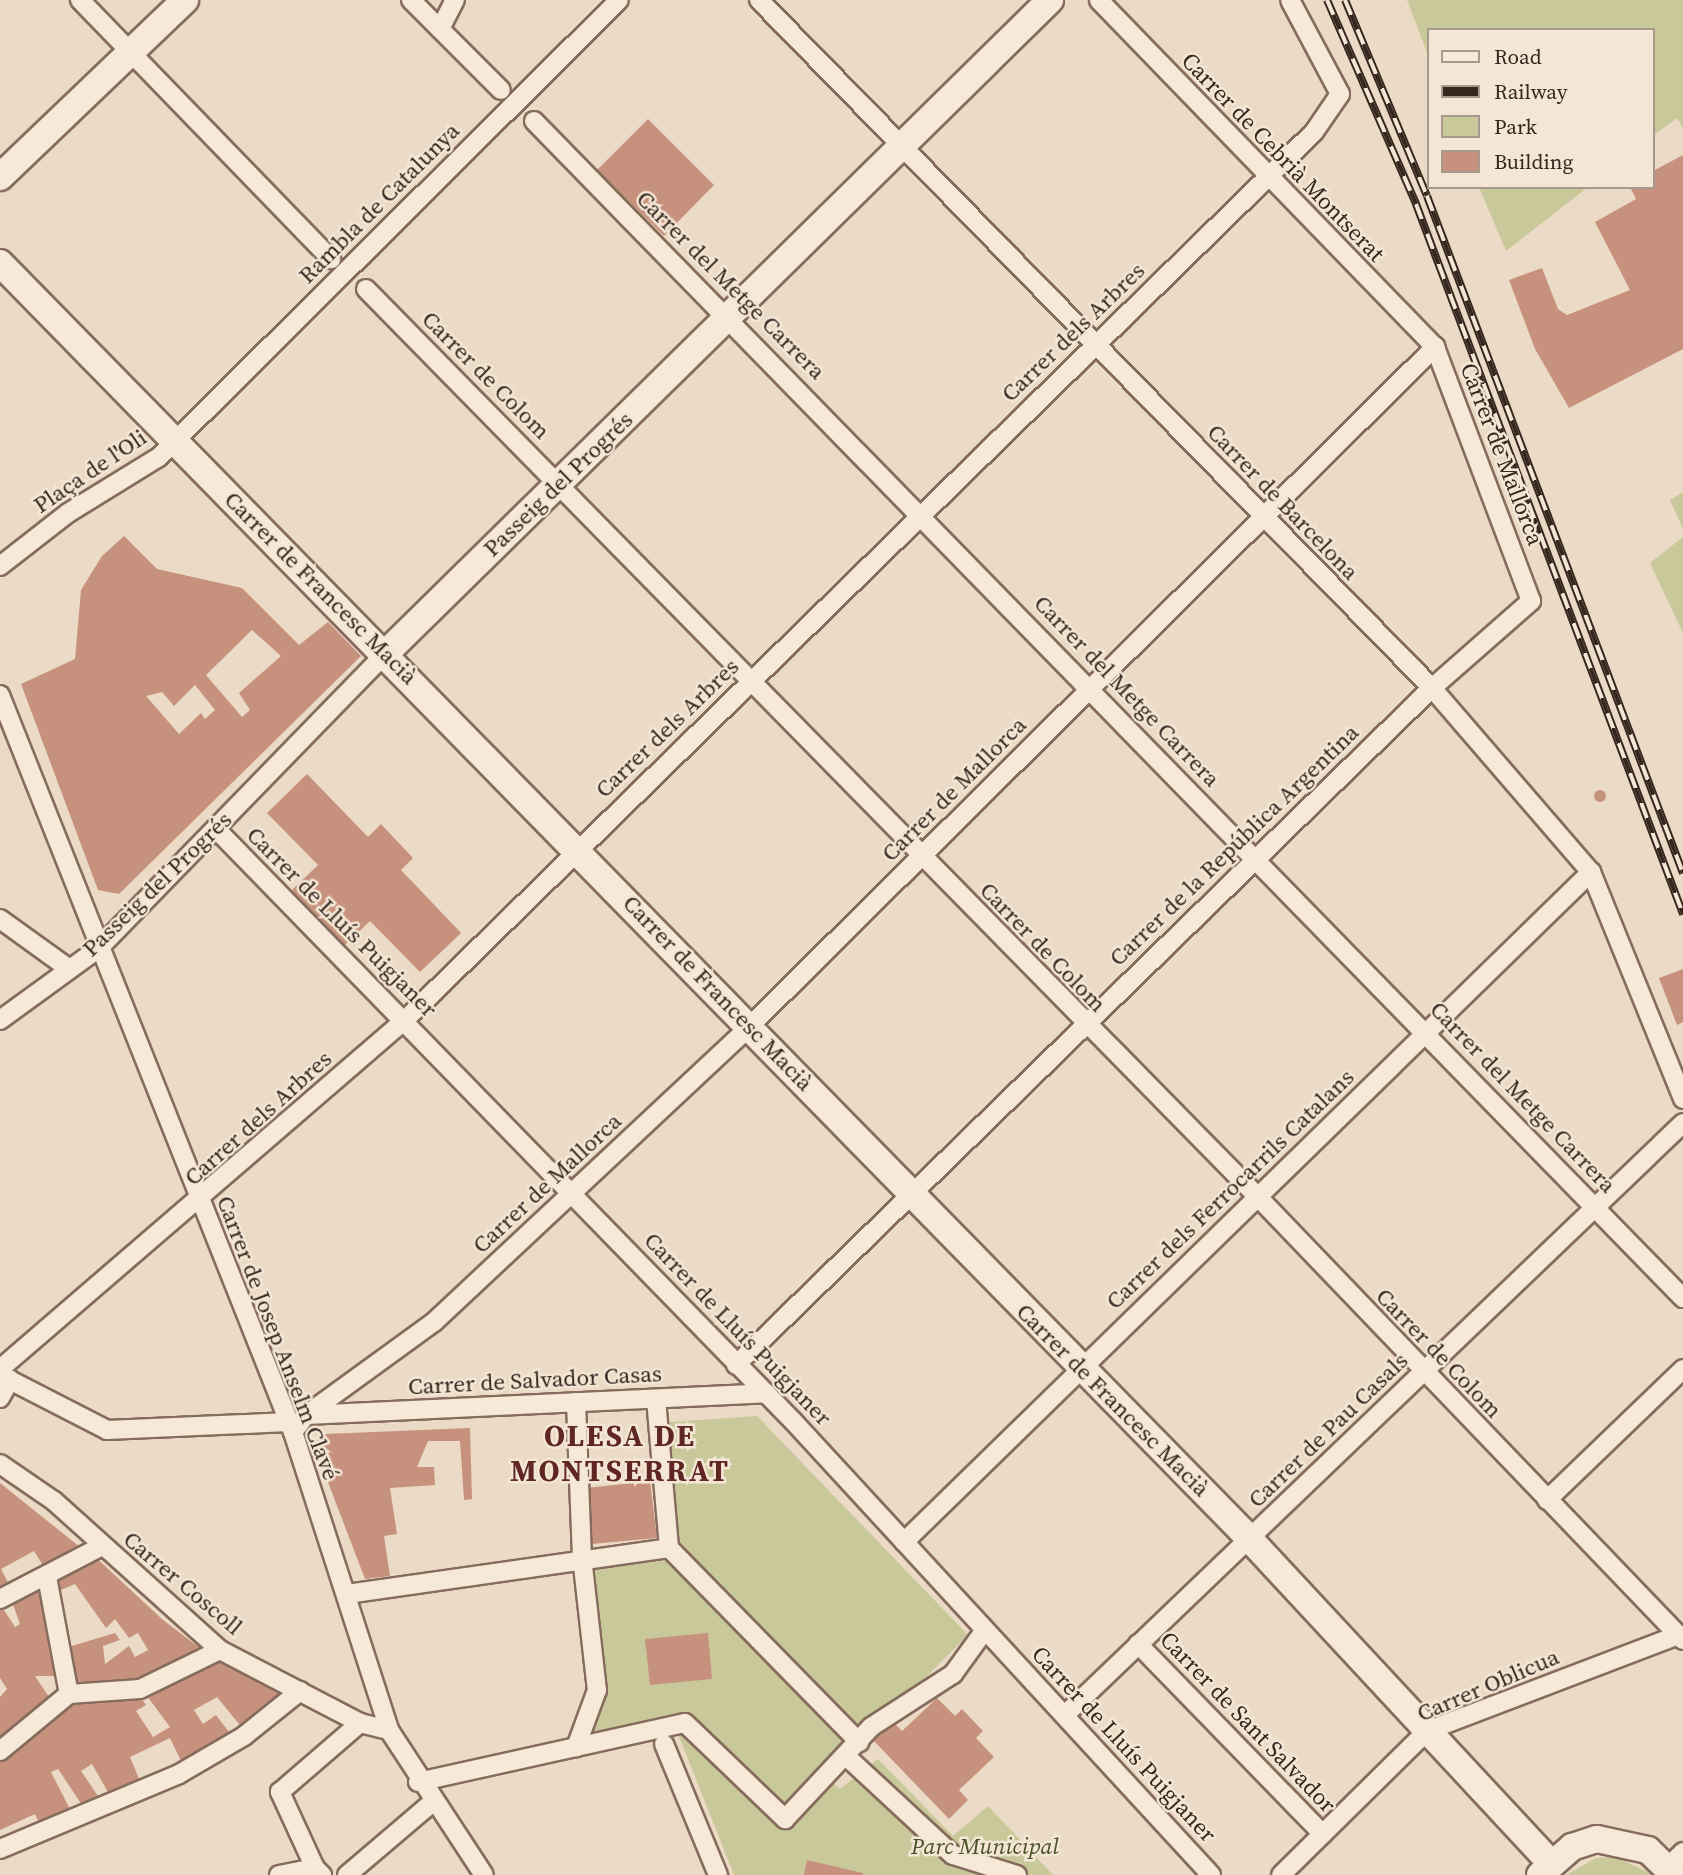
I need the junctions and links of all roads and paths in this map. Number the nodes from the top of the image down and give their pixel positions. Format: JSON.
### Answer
{"nodes":[{"id":1,"x":80,"y":0,"type":"edge"},
{"id":2,"x":186,"y":0,"type":"edge"},
{"id":3,"x":411,"y":0,"type":"edge"},
{"id":4,"x":455,"y":0,"type":"edge"},
{"id":5,"x":619,"y":0,"type":"edge"},
{"id":6,"x":760,"y":0,"type":"edge"},
{"id":7,"x":1050,"y":0,"type":"edge"},
{"id":8,"x":1099,"y":0,"type":"edge"},
{"id":9,"x":1290,"y":0,"type":"edge"},
{"id":10,"x":440,"y":29,"type":"junction"},
{"id":11,"x":132,"y":53,"type":"junction"},
{"id":12,"x":501,"y":90,"type":"dead end"},
{"id":13,"x":534,"y":121,"type":"dead end"},
{"id":14,"x":902,"y":145,"type":"junction"},
{"id":15,"x":0,"y":177,"type":"edge"},
{"id":16,"x":1266,"y":179,"type":"junction"},
{"id":17,"x":331,"y":259,"type":"dead end"},
{"id":18,"x":0,"y":263,"type":"edge"},
{"id":19,"x":366,"y":289,"type":"dead end"},
{"id":20,"x":729,"y":316,"type":"junction"},
{"id":21,"x":1096,"y":344,"type":"junction"},
{"id":22,"x":1435,"y":347,"type":"junction"},
{"id":23,"x":173,"y":441,"type":"junction"},
{"id":24,"x":559,"y":483,"type":"junction"},
{"id":25,"x":922,"y":514,"type":"junction"},
{"id":26,"x":1264,"y":517,"type":"junction"},
{"id":27,"x":0,"y":566,"type":"edge"},
{"id":28,"x":1531,"y":601,"type":"joint"},
{"id":29,"x":387,"y":652,"type":"junction"},
{"id":30,"x":751,"y":680,"type":"junction"},
{"id":31,"x":1091,"y":688,"type":"junction"},
{"id":32,"x":1432,"y":688,"type":"junction"},
{"id":33,"x":0,"y":695,"type":"edge"},
{"id":34,"x":216,"y":829,"type":"junction"},
{"id":35,"x":578,"y":849,"type":"junction"},
{"id":36,"x":921,"y":856,"type":"junction"},
{"id":37,"x":1257,"y":859,"type":"junction"},
{"id":38,"x":1591,"y":872,"type":"junction"},
{"id":39,"x":0,"y":919,"type":"edge"},
{"id":40,"x":99,"y":948,"type":"junction"},
{"id":41,"x":68,"y":968,"type":"junction"},
{"id":42,"x":406,"y":1019,"type":"junction"},
{"id":43,"x":0,"y":1020,"type":"edge"},
{"id":44,"x":1084,"y":1024,"type":"junction"},
{"id":45,"x":750,"y":1026,"type":"junction"},
{"id":46,"x":1426,"y":1033,"type":"junction"},
{"id":47,"x":1683,"y":1099,"type":"edge"},
{"id":48,"x":1683,"y":1123,"type":"edge"},
{"id":49,"x":574,"y":1192,"type":"junction"},
{"id":50,"x":910,"y":1192,"type":"junction"},
{"id":51,"x":1258,"y":1197,"type":"junction"},
{"id":52,"x":199,"y":1203,"type":"junction"},
{"id":53,"x":1594,"y":1205,"type":"junction"},
{"id":54,"x":1683,"y":1298,"type":"edge"},
{"id":55,"x":736,"y":1365,"type":"junction"},
{"id":56,"x":1081,"y":1368,"type":"junction"},
{"id":57,"x":1683,"y":1369,"type":"edge"},
{"id":58,"x":1423,"y":1372,"type":"junction"},
{"id":59,"x":3,"y":1375,"type":"edge"},
{"id":60,"x":766,"y":1393,"type":"junction"},
{"id":61,"x":0,"y":1398,"type":"edge"},
{"id":62,"x":656,"y":1399,"type":"junction"},
{"id":63,"x":576,"y":1402,"type":"junction"},
{"id":64,"x":306,"y":1416,"type":"junction"},
{"id":65,"x":290,"y":1427,"type":"junction"},
{"id":66,"x":0,"y":1464,"type":"edge"},
{"id":67,"x":1547,"y":1500,"type":"junction"},
{"id":68,"x":1250,"y":1539,"type":"junction"},
{"id":69,"x":904,"y":1542,"type":"junction"},
{"id":70,"x":102,"y":1546,"type":"junction"},
{"id":71,"x":669,"y":1548,"type":"junction"},
{"id":72,"x":582,"y":1557,"type":"junction"},
{"id":73,"x":47,"y":1577,"type":"junction"},
{"id":74,"x":347,"y":1594,"type":"junction"},
{"id":75,"x":0,"y":1599,"type":"edge"},
{"id":76,"x":985,"y":1629,"type":"junction"},
{"id":77,"x":1680,"y":1638,"type":"edge"},
{"id":78,"x":1138,"y":1644,"type":"junction"},
{"id":79,"x":220,"y":1650,"type":"junction"},
{"id":80,"x":300,"y":1691,"type":"junction"},
{"id":81,"x":69,"y":1695,"type":"junction"},
{"id":82,"x":1067,"y":1713,"type":"junction"},
{"id":83,"x":360,"y":1724,"type":"junction"},
{"id":84,"x":389,"y":1730,"type":"junction"},
{"id":85,"x":1427,"y":1731,"type":"junction"},
{"id":86,"x":859,"y":1741,"type":"junction"},
{"id":87,"x":664,"y":1744,"type":"dead end"},
{"id":88,"x":576,"y":1747,"type":"junction"},
{"id":89,"x":0,"y":1751,"type":"edge"},
{"id":90,"x":847,"y":1757,"type":"junction"},
{"id":91,"x":418,"y":1782,"type":"junction"},
{"id":92,"x":434,"y":1801,"type":"junction"},
{"id":93,"x":1323,"y":1834,"type":"junction"},
{"id":94,"x":0,"y":1849,"type":"edge"},
{"id":95,"x":1675,"y":1865,"type":"edge"},
{"id":96,"x":1545,"y":1868,"type":"edge"},
{"id":97,"x":319,"y":1872,"type":"edge"},
{"id":98,"x":1008,"y":1874,"type":"edge"},
{"id":99,"x":279,"y":1875,"type":"edge"},
{"id":100,"x":347,"y":1875,"type":"edge"},
{"id":101,"x":484,"y":1875,"type":"edge"},
{"id":102,"x":718,"y":1875,"type":"edge"},
{"id":103,"x":1211,"y":1875,"type":"edge"},
{"id":104,"x":1281,"y":1875,"type":"edge"}],
"edges":[{"from":1,"to":11,"type":"street"},
{"from":2,"to":11,"type":"street"},
{"from":3,"to":10,"type":"street"},
{"from":4,"to":10,"type":"street"},
{"from":5,"to":23,"type":"street","name":"Rambla de Catalunya"},
{"from":6,"to":14,"type":"street","name":"Carrer de Barcelona"},
{"from":7,"to":14,"type":"street","name":"Passeig del Progrés"},
{"from":8,"to":16,"type":"street","name":"Carrer de Cebrià Montserat"},
{"from":9,"to":16,"type":"street","name":"Carrer dels Arbres"},
{"from":10,"to":12,"type":"street"},
{"from":11,"to":15,"type":"street"},
{"from":11,"to":17,"type":"street"},
{"from":13,"to":20,"type":"street","name":"Carrer del Metge Carrera"},
{"from":14,"to":20,"type":"street","name":"Passeig del Progrés"},
{"from":14,"to":21,"type":"street","name":"Carrer de Barcelona"},
{"from":16,"to":21,"type":"street","name":"Carrer dels Arbres"},
{"from":16,"to":22,"type":"street","name":"Carrer de Cebrià Montserat"},
{"from":18,"to":23,"type":"street","name":"Carrer de Francesc Macià"},
{"from":19,"to":24,"type":"street","name":"Carrer de Colom"},
{"from":20,"to":24,"type":"street","name":"Passeig del Progrés"},
{"from":20,"to":25,"type":"street","name":"Carrer del Metge Carrera"},
{"from":21,"to":25,"type":"street","name":"Carrer dels Arbres"},
{"from":21,"to":26,"type":"street","name":"Carrer de Barcelona"},
{"from":22,"to":26,"type":"street","name":"Carrer de Mallorca"},
{"from":22,"to":28,"type":"street","name":"Carrer de Mallorca"},
{"from":23,"to":27,"type":"street","name":"Plaça de l'Oli"},
{"from":23,"to":29,"type":"street","name":"Carrer de Francesc Macià"},
{"from":24,"to":29,"type":"street","name":"Passeig del Progrés"},
{"from":24,"to":30,"type":"street","name":"Carrer de Colom"},
{"from":25,"to":30,"type":"street","name":"Carrer dels Arbres"},
{"from":25,"to":31,"type":"street","name":"Carrer del Metge Carrera"},
{"from":26,"to":31,"type":"street","name":"Carrer de Mallorca"},
{"from":26,"to":32,"type":"street","name":"Carrer de Barcelona"},
{"from":28,"to":32,"type":"street","name":"Carrer de la República Argentina"},
{"from":29,"to":34,"type":"street","name":"Passeig del Progrés"},
{"from":29,"to":35,"type":"street","name":"Carrer de Francesc Macià"},
{"from":30,"to":35,"type":"street","name":"Carrer dels Arbres"},
{"from":30,"to":36,"type":"street","name":"Carrer de Colom"},
{"from":31,"to":36,"type":"street","name":"Carrer de Mallorca"},
{"from":31,"to":37,"type":"street","name":"Carrer del Metge Carrera"},
{"from":32,"to":37,"type":"street","name":"Carrer de la República Argentina"},
{"from":32,"to":38,"type":"street","name":"Carrer de Barcelona"},
{"from":33,"to":40,"type":"street","name":"Carrer de Josep Anselm Clavé"},
{"from":34,"to":40,"type":"street","name":"Passeig del Progrés"},
{"from":34,"to":42,"type":"street","name":"Carrer de Lluís Puigjaner"},
{"from":35,"to":42,"type":"street","name":"Carrer dels Arbres"},
{"from":35,"to":45,"type":"street","name":"Carrer de Francesc Macià"},
{"from":36,"to":44,"type":"street","name":"Carrer de Colom"},
{"from":36,"to":45,"type":"street","name":"Carrer de Mallorca"},
{"from":37,"to":44,"type":"street","name":"Carrer de la República Argentina"},
{"from":37,"to":46,"type":"street","name":"Carrer del Metge Carrera"},
{"from":38,"to":46,"type":"street","name":"Carrer dels Ferrocarrils Catalans"},
{"from":38,"to":47,"type":"street","name":"Carrer de Barcelona"},
{"from":39,"to":41,"type":"street"},
{"from":40,"to":41,"type":"street","name":"Passeig del Progrés"},
{"from":40,"to":52,"type":"street","name":"Carrer de Josep Anselm Clavé"},
{"from":41,"to":43,"type":"street","name":"Passeig del Progrés"},
{"from":42,"to":49,"type":"street","name":"Carrer de Lluís Puigjaner"},
{"from":42,"to":52,"type":"street","name":"Carrer dels Arbres"},
{"from":44,"to":50,"type":"street","name":"Carrer de la República Argentina"},
{"from":44,"to":51,"type":"street","name":"Carrer de Colom"},
{"from":45,"to":49,"type":"street","name":"Carrer de Mallorca"},
{"from":45,"to":50,"type":"street","name":"Carrer de Francesc Macià"},
{"from":46,"to":51,"type":"street","name":"Carrer dels Ferrocarrils Catalans"},
{"from":46,"to":53,"type":"street","name":"Carrer del Metge Carrera"},
{"from":48,"to":53,"type":"street","name":"Carrer de Pau Casals"},
{"from":49,"to":55,"type":"street","name":"Carrer de Lluís Puigjaner"},
{"from":49,"to":64,"type":"street","name":"Carrer de Mallorca"},
{"from":50,"to":55,"type":"street","name":"Carrer de la República Argentina"},
{"from":50,"to":56,"type":"street","name":"Carrer de Francesc Macià"},
{"from":51,"to":56,"type":"street","name":"Carrer dels Ferrocarrils Catalans"},
{"from":51,"to":58,"type":"street","name":"Carrer de Colom"},
{"from":52,"to":59,"type":"street","name":"Carrer dels Arbres"},
{"from":52,"to":65,"type":"street","name":"Carrer de Josep Anselm Clavé"},
{"from":53,"to":54,"type":"street","name":"Carrer del Metge Carrera"},
{"from":53,"to":58,"type":"street","name":"Carrer de Pau Casals"},
{"from":55,"to":60,"type":"street","name":"Carrer de Lluís Puigjaner"},
{"from":56,"to":68,"type":"street","name":"Carrer de Francesc Macià"},
{"from":56,"to":69,"type":"street","name":"Carrer dels Ferrocarrils Catalans"},
{"from":57,"to":67,"type":"street"},
{"from":58,"to":67,"type":"street","name":"Carrer de Colom"},
{"from":58,"to":68,"type":"street","name":"Carrer de Pau Casals"},
{"from":59,"to":61,"type":"street"},
{"from":59,"to":65,"type":"street"},
{"from":60,"to":62,"type":"street","name":"Carrer de Salvador Casas"},
{"from":60,"to":69,"type":"street","name":"Carrer de Lluís Puigjaner"},
{"from":62,"to":63,"type":"street","name":"Carrer de Salvador Casas"},
{"from":62,"to":71,"type":"street"},
{"from":63,"to":64,"type":"street","name":"Carrer de Salvador Casas"},
{"from":63,"to":72,"type":"street"},
{"from":64,"to":65,"type":"street","name":"Carrer de Mallorca"},
{"from":65,"to":74,"type":"street","name":"Carrer de Josep Anselm Clavé"},
{"from":66,"to":70,"type":"street","name":"Carrer Coscoll"},
{"from":67,"to":77,"type":"street","name":"Carrer de Colom"},
{"from":68,"to":78,"type":"street","name":"Carrer de Pau Casals"},
{"from":68,"to":85,"type":"street","name":"Carrer de Francesc Macià"},
{"from":69,"to":76,"type":"street","name":"Carrer de Lluís Puigjaner"},
{"from":70,"to":73,"type":"street"},
{"from":70,"to":79,"type":"street","name":"Carrer Coscoll"},
{"from":71,"to":72,"type":"street"},
{"from":71,"to":86,"type":"street"},
{"from":72,"to":74,"type":"street"},
{"from":72,"to":88,"type":"street"},
{"from":73,"to":75,"type":"street"},
{"from":73,"to":81,"type":"street"},
{"from":74,"to":84,"type":"street","name":"Carrer de Josep Anselm Clavé"},
{"from":76,"to":82,"type":"street","name":"Carrer de Lluís Puigjaner"},
{"from":76,"to":86,"type":"street"},
{"from":77,"to":85,"type":"street","name":"Carrer Oblicua"},
{"from":78,"to":82,"type":"street","name":"Carrer de Pau Casals"},
{"from":78,"to":93,"type":"street","name":"Carrer de Sant Salvador"},
{"from":79,"to":80,"type":"street","name":"Carrer Coscoll"},
{"from":79,"to":81,"type":"street"},
{"from":80,"to":83,"type":"street","name":"Carrer Coscoll"},
{"from":80,"to":94,"type":"street"},
{"from":81,"to":89,"type":"street"},
{"from":82,"to":103,"type":"street","name":"Carrer de Lluís Puigjaner"},
{"from":83,"to":84,"type":"street","name":"Carrer Coscoll"},
{"from":83,"to":97,"type":"street"},
{"from":84,"to":91,"type":"street","name":"Carrer de Josep Anselm Clavé"},
{"from":85,"to":93,"type":"street","name":"Carrer Oblicua"},
{"from":85,"to":96,"type":"street","name":"Carrer de Francesc Macià"},
{"from":86,"to":90,"type":"street"},
{"from":87,"to":102,"type":"street"},
{"from":88,"to":90,"type":"street"},
{"from":88,"to":91,"type":"street"},
{"from":90,"to":98,"type":"street"},
{"from":91,"to":92,"type":"street","name":"Carrer de Josep Anselm Clavé"},
{"from":92,"to":100,"type":"street"},
{"from":92,"to":101,"type":"street","name":"Carrer de Josep Anselm Clavé"},
{"from":93,"to":104,"type":"street","name":"Carrer Oblicua"},
{"from":95,"to":96,"type":"street"},
{"from":97,"to":99,"type":"street"}]}
